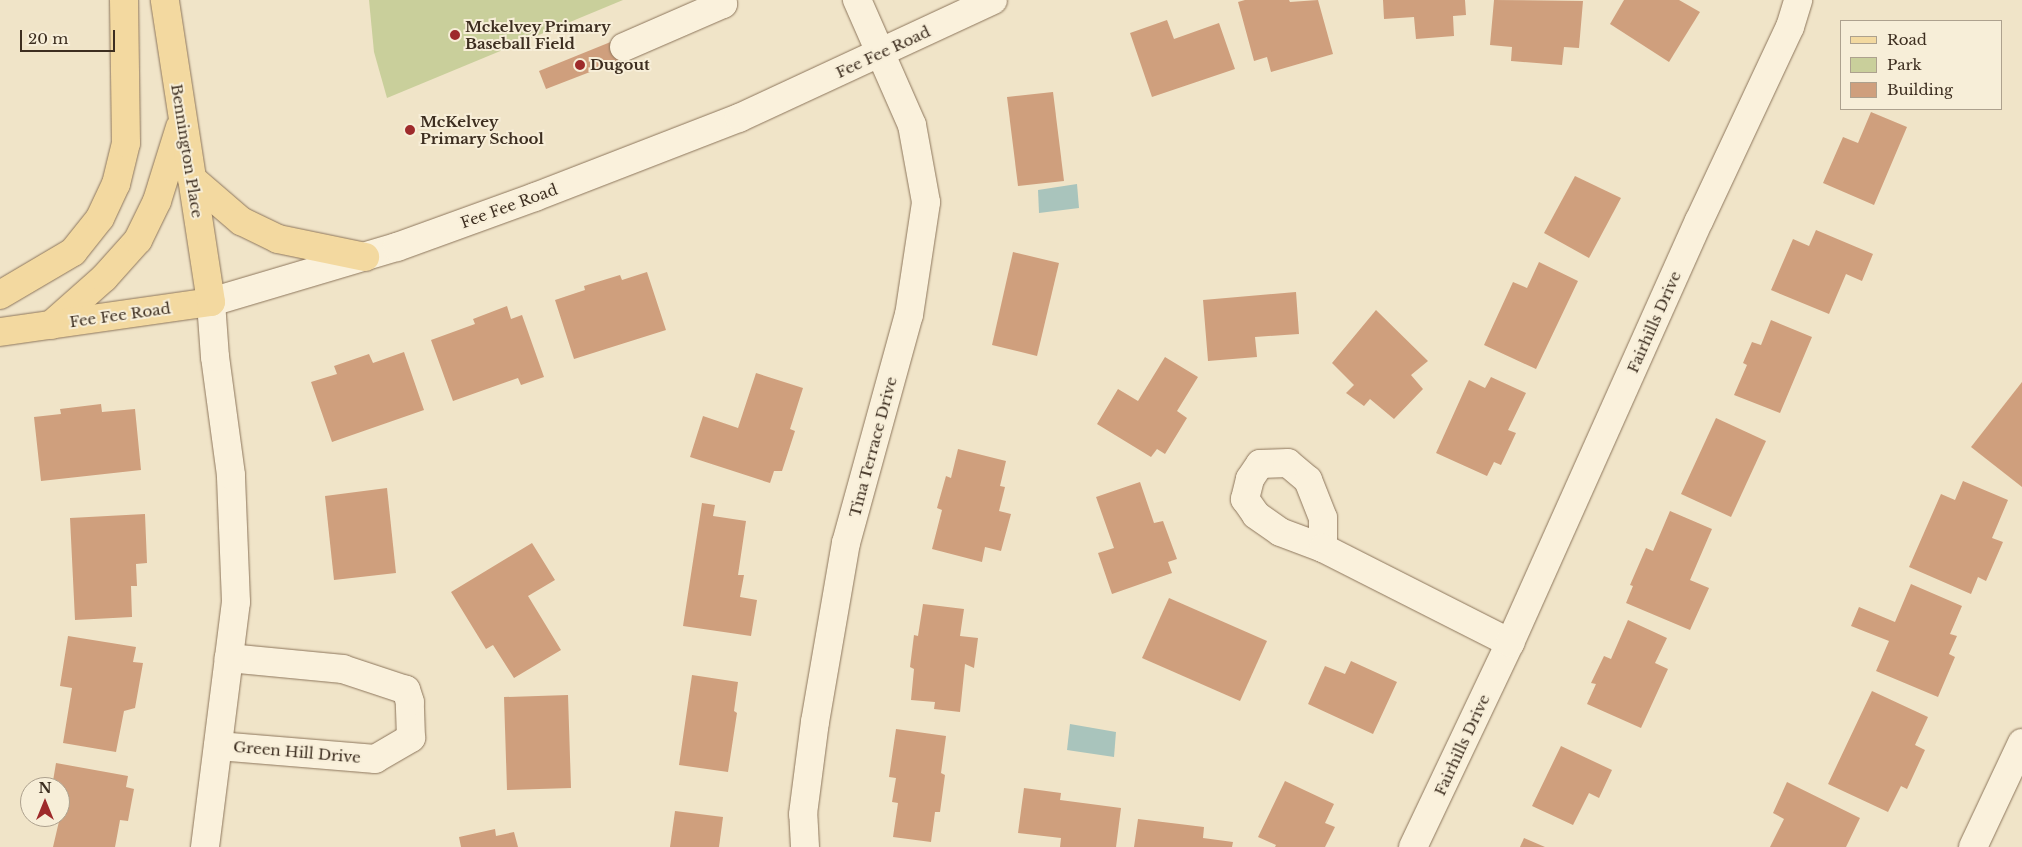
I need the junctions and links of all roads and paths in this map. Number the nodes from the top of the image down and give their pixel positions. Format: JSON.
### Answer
{"nodes":[{"id":1,"x":124,"y":0,"type":"edge"},
{"id":2,"x":165,"y":0,"type":"edge"},
{"id":3,"x":721,"y":0,"type":"edge"},
{"id":4,"x":857,"y":0,"type":"edge"},
{"id":5,"x":993,"y":0,"type":"edge"},
{"id":6,"x":1798,"y":0,"type":"edge"},
{"id":7,"x":624,"y":46,"type":"dead end"},
{"id":8,"x":880,"y":54,"type":"junction"},
{"id":9,"x":182,"y":122,"type":"junction"},
{"id":10,"x":192,"y":179,"type":"junction"},
{"id":11,"x":365,"y":257,"type":"junction"},
{"id":12,"x":0,"y":295,"type":"edge"},
{"id":13,"x":211,"y":302,"type":"junction"},
{"id":14,"x":51,"y":325,"type":"junction"},
{"id":15,"x":0,"y":332,"type":"edge"},
{"id":16,"x":1323,"y":548,"type":"dead end"},
{"id":17,"x":1510,"y":644,"type":"junction"},
{"id":18,"x":229,"y":658,"type":"junction"},
{"id":19,"x":2022,"y":743,"type":"edge"},
{"id":20,"x":218,"y":746,"type":"junction"},
{"id":21,"x":205,"y":847,"type":"edge"},
{"id":22,"x":805,"y":847,"type":"edge"},
{"id":23,"x":1413,"y":847,"type":"edge"},
{"id":24,"x":1973,"y":847,"type":"edge"}],
"edges":[{"from":1,"to":12,"type":"main road"},
{"from":2,"to":9,"type":"main road","name":"Bennington Place"},
{"from":3,"to":7,"type":"street"},
{"from":4,"to":8,"type":"street","name":"Tina Terrace Drive"},
{"from":5,"to":8,"type":"street","name":"Fee Fee Road"},
{"from":6,"to":17,"type":"street","name":"Fairhills Drive"},
{"from":8,"to":11,"type":"street","name":"Fee Fee Road"},
{"from":8,"to":22,"type":"street","name":"Tina Terrace Drive"},
{"from":9,"to":10,"type":"main road","name":"Bennington Place"},
{"from":9,"to":14,"type":"main road"},
{"from":10,"to":11,"type":"main road"},
{"from":10,"to":13,"type":"main road","name":"Bennington Place"},
{"from":11,"to":13,"type":"street","name":"Fee Fee Road"},
{"from":13,"to":14,"type":"main road","name":"Fee Fee Road"},
{"from":13,"to":18,"type":"street","name":"Green Hill Drive"},
{"from":14,"to":15,"type":"main road","name":"Fee Fee Road"},
{"from":16,"to":17,"type":"street"},
{"from":17,"to":23,"type":"street","name":"Fairhills Drive"},
{"from":18,"to":20,"type":"street","name":"Green Hill Drive"},
{"from":18,"to":20,"type":"street","name":"Green Hill Drive"},
{"from":19,"to":24,"type":"street"},
{"from":20,"to":21,"type":"street","name":"Green Hill Drive"}]}
